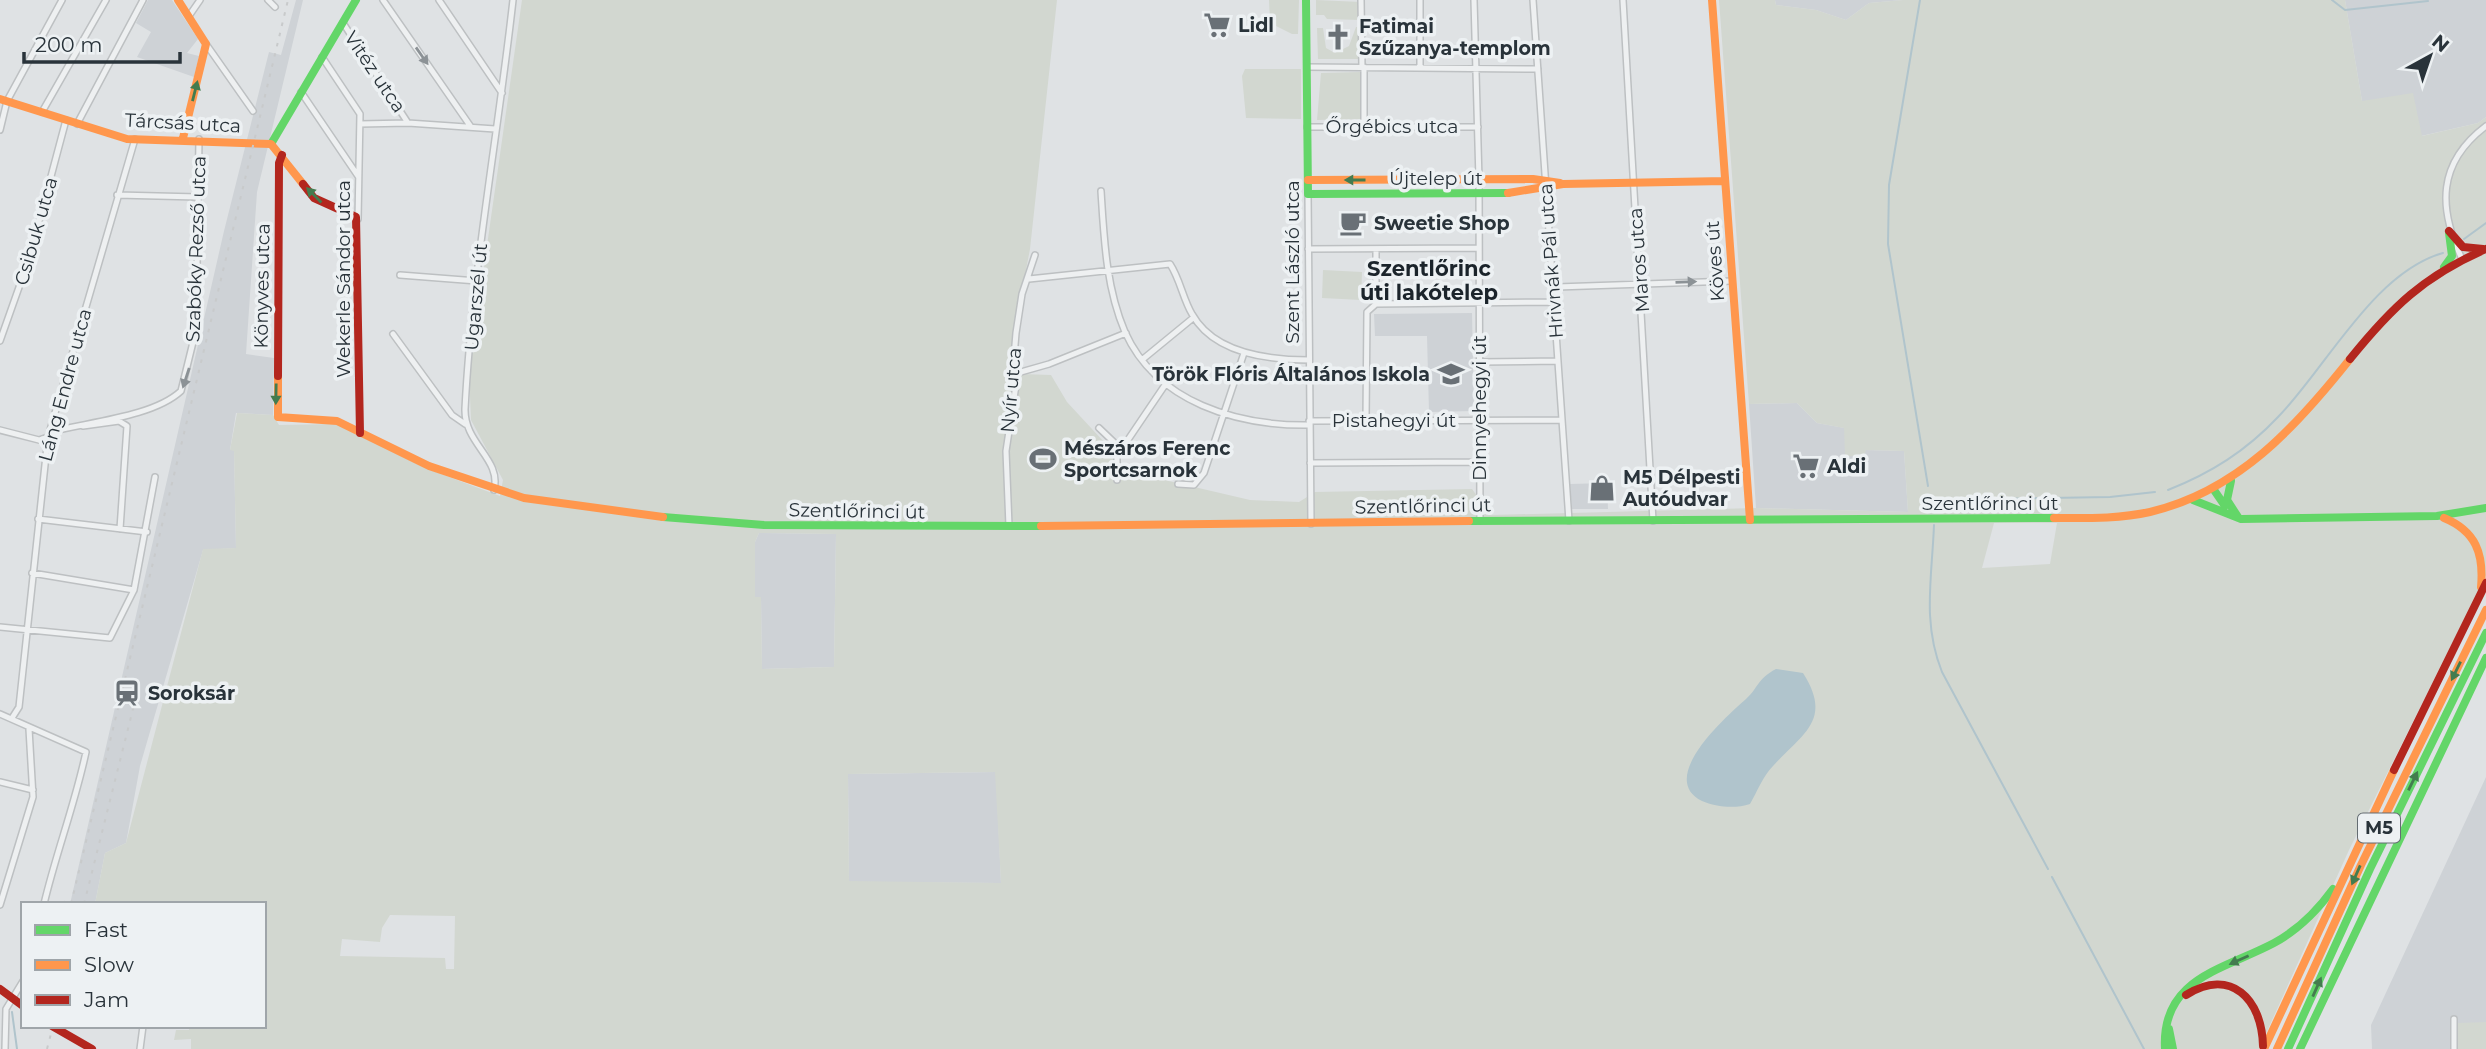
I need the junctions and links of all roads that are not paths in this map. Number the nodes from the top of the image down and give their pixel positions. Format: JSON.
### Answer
{"nodes":[{"id":1,"x":62,"y":0,"type":"edge"},
{"id":2,"x":106,"y":0,"type":"edge"},
{"id":3,"x":143,"y":0,"type":"edge"},
{"id":4,"x":177,"y":0,"type":"edge"},
{"id":5,"x":200,"y":0,"type":"edge"},
{"id":6,"x":268,"y":0,"type":"edge"},
{"id":7,"x":356,"y":0,"type":"edge"},
{"id":8,"x":383,"y":0,"type":"edge"},
{"id":9,"x":439,"y":0,"type":"edge"},
{"id":10,"x":513,"y":0,"type":"edge"},
{"id":11,"x":1306,"y":0,"type":"edge"},
{"id":12,"x":1361,"y":0,"type":"edge"},
{"id":13,"x":1420,"y":0,"type":"edge"},
{"id":14,"x":1474,"y":0,"type":"edge"},
{"id":15,"x":1533,"y":0,"type":"edge"},
{"id":16,"x":1623,"y":0,"type":"edge"},
{"id":17,"x":1712,"y":0,"type":"edge"},
{"id":18,"x":275,"y":7,"type":"dead end"},
{"id":19,"x":189,"y":16,"type":"junction"},
{"id":20,"x":342,"y":22,"type":"junction"},
{"id":21,"x":206,"y":44,"type":"junction"},
{"id":22,"x":322,"y":57,"type":"junction"},
{"id":23,"x":1307,"y":67,"type":"junction"},
{"id":24,"x":1363,"y":68,"type":"junction"},
{"id":25,"x":1420,"y":68,"type":"junction"},
{"id":26,"x":1476,"y":68,"type":"junction"},
{"id":27,"x":1538,"y":69,"type":"junction"},
{"id":28,"x":301,"y":92,"type":"junction"},
{"id":29,"x":503,"y":95,"type":"junction"},
{"id":30,"x":4,"y":100,"type":"edge"},
{"id":31,"x":253,"y":111,"type":"dead end"},
{"id":32,"x":42,"y":112,"type":"junction"},
{"id":33,"x":66,"y":120,"type":"junction"},
{"id":34,"x":408,"y":122,"type":"junction"},
{"id":35,"x":78,"y":124,"type":"junction"},
{"id":36,"x":360,"y":124,"type":"junction"},
{"id":37,"x":1364,"y":126,"type":"junction"},
{"id":38,"x":2486,"y":126,"type":"edge"},
{"id":39,"x":471,"y":127,"type":"junction"},
{"id":40,"x":1307,"y":127,"type":"junction"},
{"id":41,"x":1478,"y":127,"type":"junction"},
{"id":42,"x":495,"y":129,"type":"junction"},
{"id":43,"x":0,"y":130,"type":"edge"},
{"id":44,"x":183,"y":138,"type":"junction"},
{"id":45,"x":135,"y":139,"type":"junction"},
{"id":46,"x":199,"y":139,"type":"junction"},
{"id":47,"x":271,"y":144,"type":"junction"},
{"id":48,"x":282,"y":155,"type":"junction"},
{"id":49,"x":358,"y":176,"type":"junction"},
{"id":50,"x":1308,"y":180,"type":"junction"},
{"id":51,"x":1479,"y":180,"type":"junction"},
{"id":52,"x":1725,"y":181,"type":"junction"},
{"id":53,"x":1546,"y":183,"type":"junction"},
{"id":54,"x":1634,"y":183,"type":"junction"},
{"id":55,"x":1101,"y":191,"type":"dead end"},
{"id":56,"x":1308,"y":194,"type":"junction"},
{"id":57,"x":117,"y":195,"type":"junction"},
{"id":58,"x":1479,"y":195,"type":"junction"},
{"id":59,"x":198,"y":197,"type":"junction"},
{"id":60,"x":358,"y":219,"type":"junction"},
{"id":61,"x":2449,"y":231,"type":"junction"},
{"id":62,"x":1478,"y":248,"type":"junction"},
{"id":63,"x":1308,"y":249,"type":"junction"},
{"id":64,"x":2486,"y":249,"type":"edge"},
{"id":65,"x":1376,"y":250,"type":"junction"},
{"id":66,"x":1035,"y":255,"type":"dead end"},
{"id":67,"x":2462,"y":259,"type":"junction"},
{"id":68,"x":2442,"y":269,"type":"junction"},
{"id":69,"x":1109,"y":272,"type":"junction"},
{"id":70,"x":400,"y":275,"type":"dead end"},
{"id":71,"x":1029,"y":279,"type":"junction"},
{"id":72,"x":477,"y":281,"type":"junction"},
{"id":73,"x":1732,"y":281,"type":"junction"},
{"id":74,"x":1640,"y":284,"type":"junction"},
{"id":75,"x":1557,"y":286,"type":"dead end"},
{"id":76,"x":1554,"y":302,"type":"junction"},
{"id":77,"x":1478,"y":303,"type":"junction"},
{"id":78,"x":1376,"y":304,"type":"junction"},
{"id":79,"x":1193,"y":318,"type":"junction"},
{"id":80,"x":1126,"y":333,"type":"junction"},
{"id":81,"x":393,"y":334,"type":"dead end"},
{"id":82,"x":0,"y":341,"type":"edge"},
{"id":83,"x":1244,"y":353,"type":"junction"},
{"id":84,"x":1143,"y":359,"type":"junction"},
{"id":85,"x":1309,"y":360,"type":"junction"},
{"id":86,"x":1558,"y":361,"type":"junction"},
{"id":87,"x":1479,"y":362,"type":"junction"},
{"id":88,"x":1014,"y":374,"type":"junction"},
{"id":89,"x":1167,"y":382,"type":"junction"},
{"id":90,"x":1223,"y":415,"type":"junction"},
{"id":91,"x":278,"y":418,"type":"joint"},
{"id":92,"x":1366,"y":419,"type":"junction"},
{"id":93,"x":1479,"y":420,"type":"junction"},
{"id":94,"x":1562,"y":421,"type":"junction"},
{"id":95,"x":1309,"y":423,"type":"junction"},
{"id":96,"x":465,"y":424,"type":"junction"},
{"id":97,"x":77,"y":425,"type":"junction"},
{"id":98,"x":1099,"y":428,"type":"dead end"},
{"id":99,"x":0,"y":430,"type":"edge"},
{"id":100,"x":360,"y":433,"type":"junction"},
{"id":101,"x":49,"y":435,"type":"junction"},
{"id":102,"x":1121,"y":449,"type":"junction"},
{"id":103,"x":1479,"y":462,"type":"junction"},
{"id":104,"x":1310,"y":463,"type":"junction"},
{"id":105,"x":155,"y":477,"type":"dead end"},
{"id":106,"x":1117,"y":480,"type":"dead end"},
{"id":107,"x":2231,"y":481,"type":"junction"},
{"id":108,"x":1178,"y":484,"type":"dead end"},
{"id":109,"x":494,"y":490,"type":"junction"},
{"id":110,"x":2214,"y":490,"type":"junction"},
{"id":111,"x":2193,"y":500,"type":"junction"},
{"id":112,"x":2217,"y":506,"type":"junction"},
{"id":113,"x":2486,"y":508,"type":"edge"},
{"id":114,"x":2437,"y":516,"type":"junction"},
{"id":115,"x":38,"y":519,"type":"junction"},
{"id":116,"x":2241,"y":519,"type":"junction"},
{"id":117,"x":1750,"y":520,"type":"junction"},
{"id":118,"x":1480,"y":521,"type":"junction"},
{"id":119,"x":1569,"y":521,"type":"junction"},
{"id":120,"x":1653,"y":521,"type":"junction"},
{"id":121,"x":1311,"y":524,"type":"junction"},
{"id":122,"x":1009,"y":526,"type":"junction"},
{"id":123,"x":120,"y":529,"type":"junction"},
{"id":124,"x":147,"y":532,"type":"junction"},
{"id":125,"x":32,"y":573,"type":"junction"},
{"id":126,"x":2486,"y":583,"type":"edge"},
{"id":127,"x":134,"y":590,"type":"junction"},
{"id":128,"x":2476,"y":603,"type":"junction"},
{"id":129,"x":2486,"y":610,"type":"edge"},
{"id":130,"x":0,"y":627,"type":"edge"},
{"id":131,"x":25,"y":627,"type":"junction"},
{"id":132,"x":2486,"y":633,"type":"edge"},
{"id":133,"x":2486,"y":658,"type":"edge"},
{"id":134,"x":0,"y":714,"type":"edge"},
{"id":135,"x":12,"y":718,"type":"junction"},
{"id":136,"x":29,"y":729,"type":"junction"},
{"id":137,"x":0,"y":782,"type":"edge"},
{"id":138,"x":33,"y":790,"type":"junction"},
{"id":139,"x":2364,"y":830,"type":"junction"},
{"id":140,"x":44,"y":902,"type":"edge"},
{"id":141,"x":0,"y":905,"type":"edge"},
{"id":142,"x":21,"y":984,"type":"edge"},
{"id":143,"x":0,"y":989,"type":"edge"},
{"id":144,"x":11,"y":997,"type":"junction"},
{"id":145,"x":21,"y":1004,"type":"edge"},
{"id":146,"x":2318,"y":1010,"type":"junction"},
{"id":147,"x":2454,"y":1019,"type":"dead end"},
{"id":148,"x":55,"y":1028,"type":"edge"},
{"id":149,"x":143,"y":1028,"type":"edge"},
{"id":150,"x":82,"y":1046,"type":"edge"},
{"id":151,"x":5,"y":1049,"type":"edge"},
{"id":152,"x":92,"y":1049,"type":"edge"},
{"id":153,"x":140,"y":1049,"type":"edge"},
{"id":154,"x":2165,"y":1049,"type":"edge"},
{"id":155,"x":2172,"y":1049,"type":"edge"},
{"id":156,"x":2263,"y":1049,"type":"edge"},
{"id":157,"x":2277,"y":1049,"type":"edge"},
{"id":158,"x":2288,"y":1049,"type":"edge"},
{"id":159,"x":2300,"y":1049,"type":"edge"},
{"id":160,"x":2308,"y":1049,"type":"edge"},
{"id":161,"x":2454,"y":1049,"type":"edge"}],
"edges":[{"from":1,"to":30,"type":"street"},
{"from":2,"to":32,"type":"street"},
{"from":3,"to":35,"type":"street"},
{"from":4,"to":19,"type":"main road"},
{"from":5,"to":19,"type":"street"},
{"from":6,"to":18,"type":"street"},
{"from":7,"to":20,"type":"main road"},
{"from":8,"to":39,"type":"street","one_way":true},
{"from":9,"to":29,"type":"street"},
{"from":10,"to":29,"type":"street","name":"Ugarszél út"},
{"from":11,"to":23,"type":"main road","name":"Szent László utca"},
{"from":12,"to":24,"type":"street"},
{"from":13,"to":25,"type":"street"},
{"from":14,"to":26,"type":"street","name":"Dinnyehegyi út"},
{"from":15,"to":27,"type":"street","name":"Hrivnák Pál utca"},
{"from":16,"to":54,"type":"street","name":"Maros utca"},
{"from":17,"to":52,"type":"main road","name":"Köves út"},
{"from":19,"to":21,"type":"main road"},
{"from":20,"to":22,"type":"main road"},
{"from":20,"to":34,"type":"street","name":"Vitéz utca"},
{"from":21,"to":31,"type":"street"},
{"from":44,"to":21,"type":"main road","one_way":true},
{"from":22,"to":28,"type":"main road"},
{"from":22,"to":36,"type":"street"},
{"from":23,"to":24,"type":"street"},
{"from":23,"to":40,"type":"main road","name":"Szent László utca"},
{"from":24,"to":25,"type":"street"},
{"from":24,"to":37,"type":"street"},
{"from":25,"to":26,"type":"street"},
{"from":26,"to":27,"type":"street"},
{"from":26,"to":41,"type":"street","name":"Dinnyehegyi út"},
{"from":27,"to":53,"type":"street","name":"Hrivnák Pál utca"},
{"from":28,"to":47,"type":"main road"},
{"from":28,"to":49,"type":"street"},
{"from":29,"to":42,"type":"street","name":"Ugarszél út"},
{"from":30,"to":32,"type":"main road","name":"Tárcsás utca"},
{"from":30,"to":43,"type":"street"},
{"from":32,"to":33,"type":"main road","name":"Tárcsás utca"},
{"from":33,"to":35,"type":"main road","name":"Tárcsás utca"},
{"from":33,"to":82,"type":"street","name":"Csibuk utca"},
{"from":34,"to":36,"type":"street"},
{"from":34,"to":39,"type":"street"},
{"from":35,"to":45,"type":"main road","name":"Tárcsás utca"},
{"from":36,"to":49,"type":"street","name":"Wekerle Sándor utca"},
{"from":37,"to":40,"type":"street","name":"Őrgébics utca"},
{"from":37,"to":41,"type":"street","name":"Őrgébics utca"},
{"from":38,"to":61,"type":"street"},
{"from":39,"to":42,"type":"street"},
{"from":40,"to":50,"type":"main road","name":"Szent László utca"},
{"from":41,"to":51,"type":"street","name":"Dinnyehegyi út"},
{"from":42,"to":72,"type":"street","name":"Ugarszél út"},
{"from":44,"to":45,"type":"main road","name":"Tárcsás utca"},
{"from":44,"to":46,"type":"main road","name":"Tárcsás utca"},
{"from":45,"to":57,"type":"street","name":"Láng Endre utca"},
{"from":46,"to":47,"type":"main road","name":"Tárcsás utca"},
{"from":46,"to":59,"type":"street","name":"Szabóky Rezső utca"},
{"from":47,"to":48,"type":"main road"},
{"from":60,"to":48,"type":"main road","one_way":true},
{"from":48,"to":91,"type":"main road","name":"Könyves utca","one_way":true},
{"from":49,"to":60,"type":"street","name":"Wekerle Sándor utca"},
{"from":51,"to":50,"type":"main road","name":"Újtelep út","one_way":true},
{"from":50,"to":56,"type":"main road","name":"Szent László utca"},
{"from":51,"to":53,"type":"main road","name":"Újtelep út"},
{"from":51,"to":58,"type":"street","name":"Dinnyehegyi út"},
{"from":52,"to":54,"type":"main road","name":"Újtelep út"},
{"from":52,"to":73,"type":"main road","name":"Köves út"},
{"from":53,"to":54,"type":"main road","name":"Újtelep út"},
{"from":53,"to":58,"type":"main road","name":"Újtelep út"},
{"from":53,"to":76,"type":"street","name":"Hrivnák Pál utca"},
{"from":54,"to":74,"type":"street","name":"Maros utca"},
{"from":55,"to":69,"type":"street","name":"Pistahegyi út"},
{"from":56,"to":58,"type":"main road","name":"Újtelep út"},
{"from":56,"to":63,"type":"street","name":"Szent László utca"},
{"from":57,"to":59,"type":"street"},
{"from":57,"to":101,"type":"street","name":"Láng Endre utca"},
{"from":58,"to":62,"type":"street","name":"Dinnyehegyi út"},
{"from":59,"to":97,"type":"street","name":"Szabóky Rezső utca","one_way":true},
{"from":60,"to":100,"type":"main road","name":"Wekerle Sándor utca"},
{"from":61,"to":64,"type":"main road"},
{"from":61,"to":67,"type":"street"},
{"from":61,"to":68,"type":"main road"},
{"from":62,"to":65,"type":"street"},
{"from":62,"to":77,"type":"street","name":"Dinnyehegyi út"},
{"from":63,"to":65,"type":"street"},
{"from":63,"to":85,"type":"street","name":"Szent László utca"},
{"from":64,"to":67,"type":"main road","name":"Szentlőrinci út"},
{"from":65,"to":78,"type":"street"},
{"from":66,"to":71,"type":"street","name":"Nyír utca"},
{"from":67,"to":68,"type":"main road","name":"Szentlőrinci út"},
{"from":68,"to":107,"type":"main road","name":"Szentlőrinci út"},
{"from":69,"to":71,"type":"street"},
{"from":69,"to":79,"type":"street"},
{"from":69,"to":80,"type":"street","name":"Pistahegyi út"},
{"from":70,"to":72,"type":"street"},
{"from":71,"to":88,"type":"street","name":"Nyír utca"},
{"from":72,"to":96,"type":"street","name":"Ugarszél út"},
{"from":74,"to":73,"type":"street","one_way":true},
{"from":73,"to":117,"type":"main road","name":"Köves út"},
{"from":74,"to":75,"type":"street"},
{"from":74,"to":120,"type":"street","name":"Maros utca"},
{"from":76,"to":77,"type":"street"},
{"from":76,"to":86,"type":"street","name":"Hrivnák Pál utca"},
{"from":77,"to":78,"type":"street"},
{"from":77,"to":87,"type":"street","name":"Dinnyehegyi út"},
{"from":78,"to":92,"type":"street"},
{"from":79,"to":83,"type":"street"},
{"from":79,"to":84,"type":"street"},
{"from":80,"to":84,"type":"street","name":"Pistahegyi út"},
{"from":80,"to":88,"type":"street"},
{"from":81,"to":96,"type":"street"},
{"from":83,"to":85,"type":"street"},
{"from":83,"to":90,"type":"street"},
{"from":84,"to":89,"type":"street","name":"Pistahegyi út"},
{"from":85,"to":95,"type":"street","name":"Szent László utca"},
{"from":86,"to":87,"type":"street"},
{"from":86,"to":94,"type":"street","name":"Hrivnák Pál utca"},
{"from":87,"to":93,"type":"street","name":"Dinnyehegyi út"},
{"from":88,"to":122,"type":"street","name":"Nyír utca"},
{"from":89,"to":90,"type":"street","name":"Pistahegyi út"},
{"from":89,"to":102,"type":"street"},
{"from":90,"to":95,"type":"street","name":"Pistahegyi út"},
{"from":90,"to":108,"type":"street"},
{"from":91,"to":100,"type":"main road","name":"Szentlőrinci út"},
{"from":92,"to":93,"type":"street","name":"Pistahegyi út"},
{"from":92,"to":95,"type":"street","name":"Pistahegyi út"},
{"from":93,"to":94,"type":"street","name":"Pistahegyi út"},
{"from":93,"to":103,"type":"street","name":"Dinnyehegyi út"},
{"from":94,"to":119,"type":"street","name":"Hrivnák Pál utca"},
{"from":95,"to":104,"type":"street","name":"Szent László utca"},
{"from":96,"to":109,"type":"street"},
{"from":97,"to":101,"type":"street"},
{"from":97,"to":123,"type":"street"},
{"from":98,"to":102,"type":"street"},
{"from":99,"to":101,"type":"street"},
{"from":100,"to":109,"type":"main road","name":"Szentlőrinci út"},
{"from":101,"to":115,"type":"street","name":"Láng Endre utca"},
{"from":102,"to":106,"type":"street"},
{"from":103,"to":104,"type":"street"},
{"from":103,"to":118,"type":"street","name":"Dinnyehegyi út"},
{"from":104,"to":121,"type":"street","name":"Szent László utca"},
{"from":105,"to":124,"type":"street"},
{"from":107,"to":110,"type":"main road","name":"Szentlőrinci út"},
{"from":107,"to":116,"type":"main road"},
{"from":109,"to":122,"type":"main road","name":"Szentlőrinci út"},
{"from":110,"to":111,"type":"main road","name":"Szentlőrinci út"},
{"from":110,"to":112,"type":"main road"},
{"from":110,"to":116,"type":"main road"},
{"from":111,"to":112,"type":"main road"},
{"from":111,"to":117,"type":"main road","name":"Szentlőrinci út"},
{"from":112,"to":116,"type":"main road"},
{"from":113,"to":114,"type":"main road"},
{"from":114,"to":116,"type":"main road"},
{"from":114,"to":128,"type":"main road"},
{"from":115,"to":123,"type":"street"},
{"from":115,"to":125,"type":"street","name":"Láng Endre utca"},
{"from":117,"to":120,"type":"main road","name":"Szentlőrinci út"},
{"from":118,"to":119,"type":"main road","name":"Szentlőrinci út"},
{"from":118,"to":121,"type":"main road","name":"Szentlőrinci út"},
{"from":119,"to":120,"type":"main road","name":"Szentlőrinci út"},
{"from":121,"to":122,"type":"main road","name":"Szentlőrinci út"},
{"from":123,"to":124,"type":"street"},
{"from":124,"to":127,"type":"street"},
{"from":125,"to":127,"type":"street"},
{"from":125,"to":131,"type":"street","name":"Láng Endre utca"},
{"from":126,"to":128,"type":"main road","number":"M5"},
{"from":127,"to":131,"type":"street"},
{"from":128,"to":139,"type":"main road","number":"M5"},
{"from":129,"to":157,"type":"main road","number":"M5","one_way":true},
{"from":130,"to":131,"type":"street"},
{"from":131,"to":135,"type":"street","name":"Láng Endre utca"},
{"from":158,"to":132,"type":"main road","number":"M5","one_way":true},
{"from":133,"to":146,"type":"main road","number":"M5"},
{"from":134,"to":135,"type":"street"},
{"from":135,"to":136,"type":"street"},
{"from":136,"to":138,"type":"street"},
{"from":136,"to":140,"type":"street"},
{"from":137,"to":138,"type":"street"},
{"from":138,"to":141,"type":"street"},
{"from":139,"to":154,"type":"main road","one_way":true},
{"from":139,"to":156,"type":"main road","number":"M5"},
{"from":142,"to":144,"type":"street"},
{"from":143,"to":144,"type":"main road"},
{"from":144,"to":145,"type":"main road"},
{"from":144,"to":151,"type":"street"},
{"from":146,"to":159,"type":"main road","number":"M5"},
{"from":146,"to":160,"type":"main road"},
{"from":147,"to":161,"type":"street"},
{"from":148,"to":150,"type":"main road"},
{"from":149,"to":153,"type":"street"},
{"from":150,"to":152,"type":"main road"},
{"from":155,"to":156,"type":"main road"}]}
